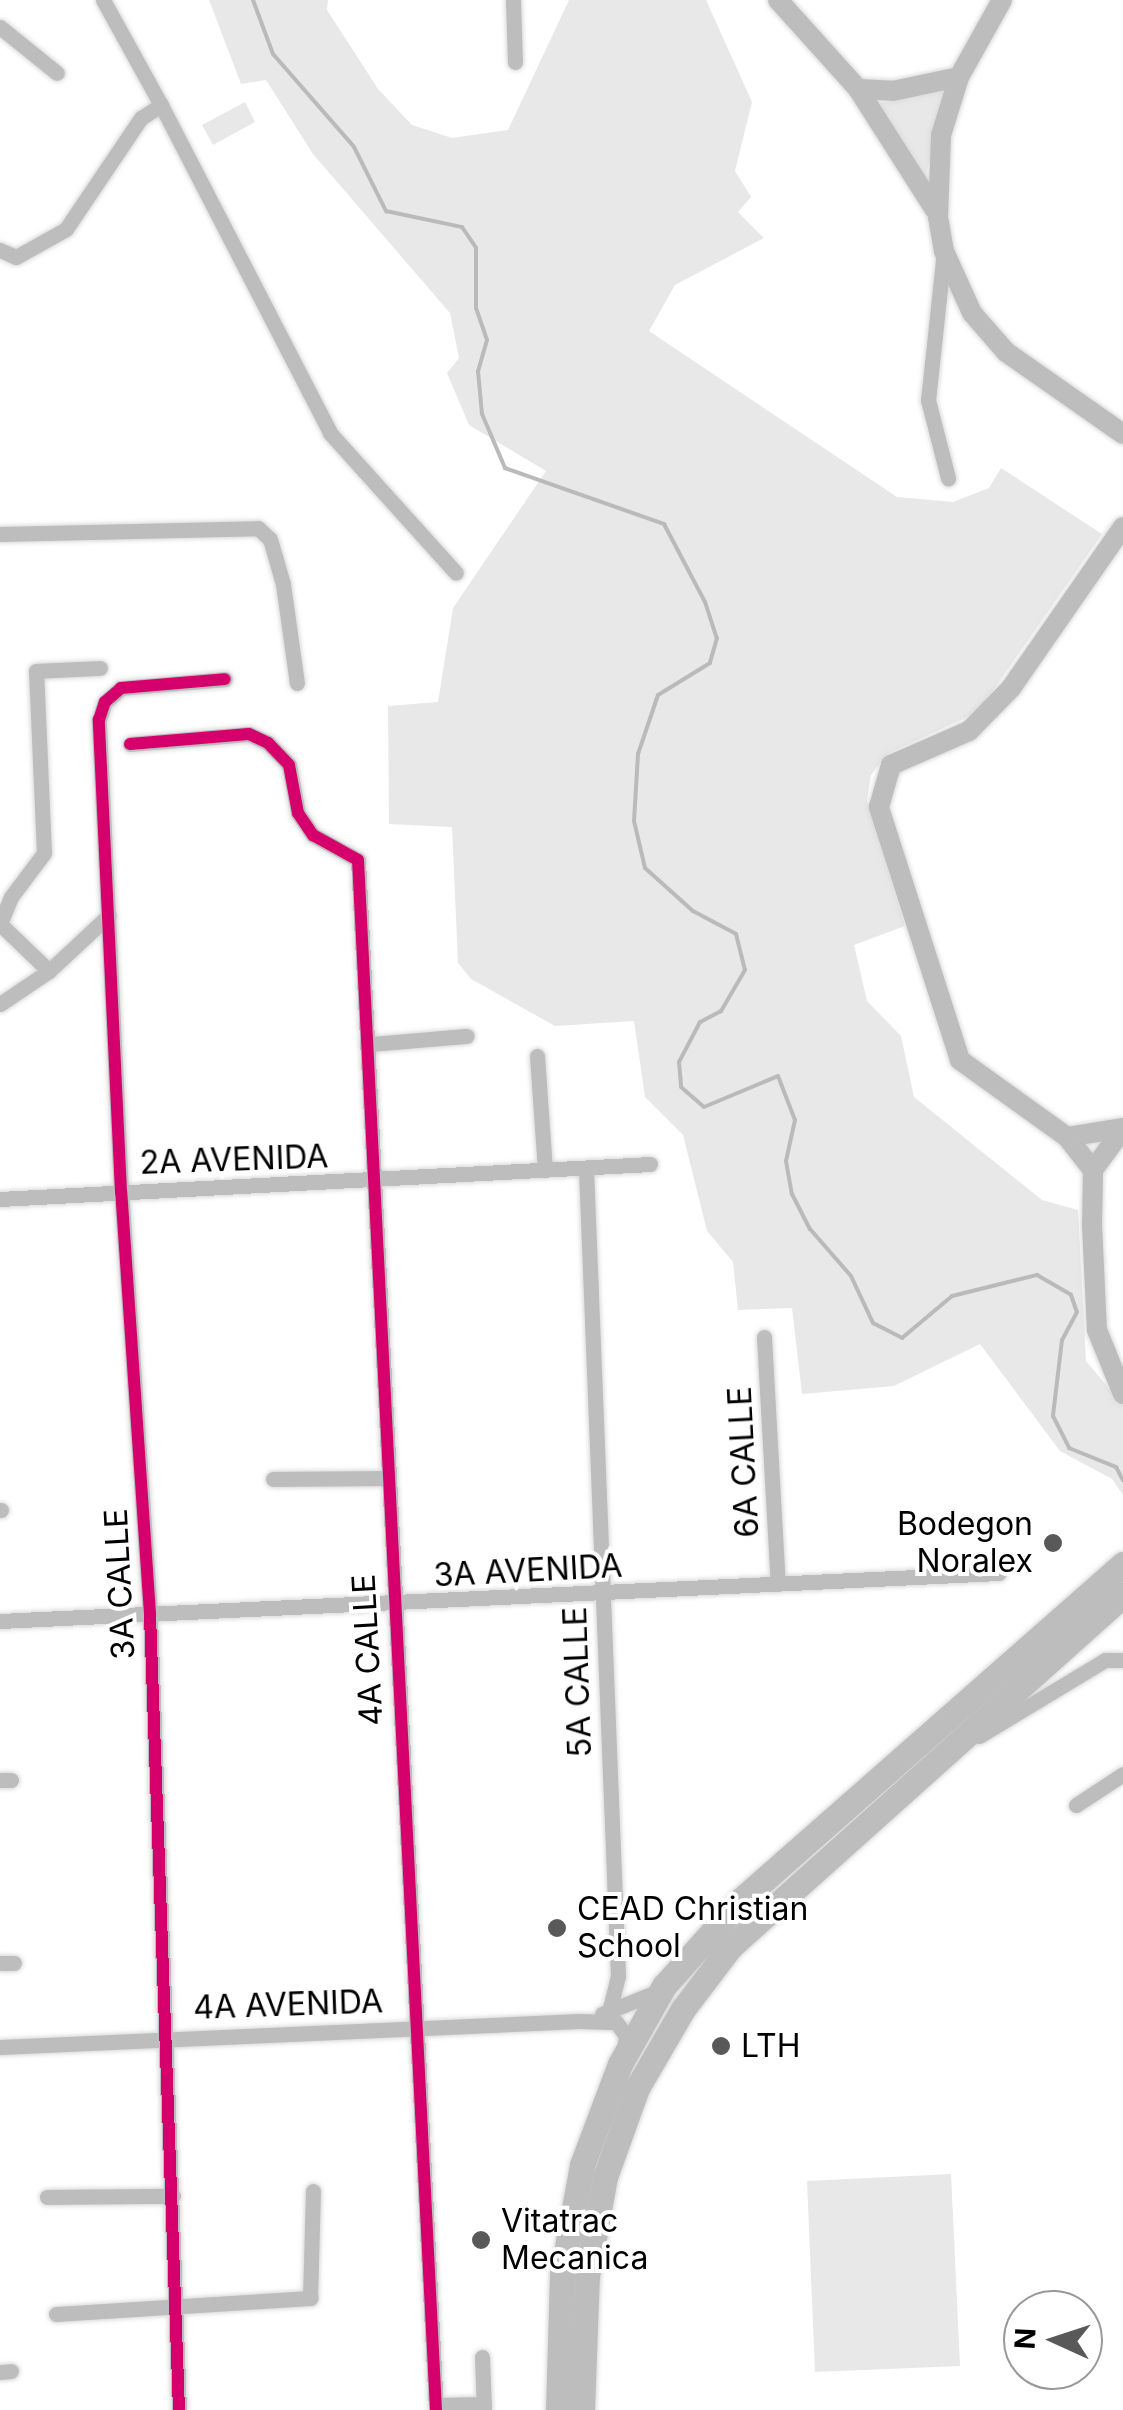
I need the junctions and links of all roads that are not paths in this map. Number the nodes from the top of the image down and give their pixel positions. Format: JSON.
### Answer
{"nodes":[{"id":1,"x":103,"y":0,"type":"edge"},
{"id":2,"x":513,"y":0,"type":"edge"},
{"id":3,"x":778,"y":0,"type":"edge"},
{"id":4,"x":1002,"y":0,"type":"edge"},
{"id":5,"x":0,"y":28,"type":"edge"},
{"id":6,"x":515,"y":62,"type":"dead end"},
{"id":7,"x":58,"y":73,"type":"dead end"},
{"id":8,"x":959,"y":77,"type":"junction"},
{"id":9,"x":858,"y":90,"type":"junction"},
{"id":10,"x":162,"y":105,"type":"junction"},
{"id":11,"x":938,"y":217,"type":"junction"},
{"id":12,"x":0,"y":250,"type":"edge"},
{"id":13,"x":944,"y":251,"type":"junction"},
{"id":14,"x":1123,"y":434,"type":"edge"},
{"id":15,"x":948,"y":478,"type":"dead end"},
{"id":16,"x":1123,"y":527,"type":"edge"},
{"id":17,"x":0,"y":534,"type":"edge"},
{"id":18,"x":456,"y":573,"type":"dead end"},
{"id":19,"x":100,"y":668,"type":"dead end"},
{"id":20,"x":225,"y":679,"type":"dead end"},
{"id":21,"x":297,"y":684,"type":"dead end"},
{"id":22,"x":130,"y":744,"type":"dead end"},
{"id":23,"x":109,"y":916,"type":"junction"},
{"id":24,"x":49,"y":972,"type":"junction"},
{"id":25,"x":0,"y":1004,"type":"edge"},
{"id":26,"x":467,"y":1036,"type":"dead end"},
{"id":27,"x":371,"y":1044,"type":"junction"},
{"id":28,"x":538,"y":1056,"type":"dead end"},
{"id":29,"x":1123,"y":1129,"type":"edge"},
{"id":30,"x":1068,"y":1137,"type":"junction"},
{"id":31,"x":650,"y":1164,"type":"dead end"},
{"id":32,"x":586,"y":1169,"type":"junction"},
{"id":33,"x":545,"y":1170,"type":"junction"},
{"id":34,"x":1094,"y":1170,"type":"junction"},
{"id":35,"x":378,"y":1181,"type":"junction"},
{"id":36,"x":121,"y":1192,"type":"junction"},
{"id":37,"x":0,"y":1199,"type":"edge"},
{"id":38,"x":764,"y":1337,"type":"dead end"},
{"id":39,"x":1123,"y":1394,"type":"edge"},
{"id":40,"x":386,"y":1478,"type":"junction"},
{"id":41,"x":273,"y":1479,"type":"dead end"},
{"id":42,"x":1123,"y":1564,"type":"edge"},
{"id":43,"x":999,"y":1573,"type":"dead end"},
{"id":44,"x":778,"y":1584,"type":"junction"},
{"id":45,"x":602,"y":1594,"type":"junction"},
{"id":46,"x":1123,"y":1596,"type":"edge"},
{"id":47,"x":394,"y":1606,"type":"junction"},
{"id":48,"x":150,"y":1614,"type":"junction"},
{"id":49,"x":0,"y":1620,"type":"edge"},
{"id":50,"x":1085,"y":1628,"type":"junction"},
{"id":51,"x":1104,"y":1660,"type":"junction"},
{"id":52,"x":1123,"y":1660,"type":"edge"},
{"id":53,"x":935,"y":1762,"type":"junction"},
{"id":54,"x":1123,"y":1774,"type":"edge"},
{"id":55,"x":1076,"y":1806,"type":"dead end"},
{"id":56,"x":664,"y":1986,"type":"junction"},
{"id":57,"x":609,"y":2013,"type":"junction"},
{"id":58,"x":579,"y":2020,"type":"junction"},
{"id":59,"x":415,"y":2027,"type":"junction"},
{"id":60,"x":167,"y":2038,"type":"junction"},
{"id":61,"x":0,"y":2047,"type":"edge"},
{"id":62,"x":620,"y":2064,"type":"junction"},
{"id":63,"x":313,"y":2191,"type":"dead end"},
{"id":64,"x":173,"y":2196,"type":"junction"},
{"id":65,"x":47,"y":2197,"type":"dead end"},
{"id":66,"x":176,"y":2306,"type":"junction"},
{"id":67,"x":56,"y":2314,"type":"dead end"},
{"id":68,"x":582,"y":2354,"type":"junction"},
{"id":69,"x":482,"y":2356,"type":"dead end"},
{"id":70,"x":484,"y":2407,"type":"edge"},
{"id":71,"x":436,"y":2408,"type":"edge"},
{"id":72,"x":180,"y":2410,"type":"edge"},
{"id":73,"x":558,"y":2410,"type":"edge"},
{"id":74,"x":582,"y":2410,"type":"edge"},
{"id":75,"x":592,"y":2410,"type":"edge"}],
"edges":[{"from":1,"to":10,"type":"street"},
{"from":2,"to":6,"type":"street"},
{"from":3,"to":9,"type":"street"},
{"from":4,"to":8,"type":"street"},
{"from":5,"to":7,"type":"street"},
{"from":8,"to":9,"type":"street"},
{"from":8,"to":11,"type":"street"},
{"from":9,"to":11,"type":"street"},
{"from":10,"to":12,"type":"street"},
{"from":10,"to":18,"type":"street"},
{"from":11,"to":13,"type":"street"},
{"from":13,"to":14,"type":"street"},
{"from":13,"to":15,"type":"street"},
{"from":16,"to":30,"type":"street"},
{"from":17,"to":21,"type":"street"},
{"from":19,"to":24,"type":"street"},
{"from":20,"to":23,"type":"street","name":"3A CALLE"},
{"from":22,"to":27,"type":"street","name":"4A CALLE"},
{"from":23,"to":24,"type":"street"},
{"from":23,"to":36,"type":"street","name":"3A CALLE"},
{"from":24,"to":25,"type":"street"},
{"from":26,"to":27,"type":"street"},
{"from":27,"to":35,"type":"street","name":"4A CALLE"},
{"from":28,"to":33,"type":"street"},
{"from":29,"to":30,"type":"street"},
{"from":29,"to":34,"type":"street"},
{"from":30,"to":34,"type":"street"},
{"from":31,"to":32,"type":"street","name":"2A AVENIDA"},
{"from":32,"to":33,"type":"street","name":"2A AVENIDA"},
{"from":32,"to":45,"type":"street","name":"5A CALLE"},
{"from":33,"to":35,"type":"street","name":"2A AVENIDA"},
{"from":34,"to":39,"type":"street"},
{"from":35,"to":36,"type":"street","name":"2A AVENIDA"},
{"from":35,"to":40,"type":"street","name":"4A CALLE"},
{"from":36,"to":37,"type":"street","name":"2A AVENIDA"},
{"from":36,"to":48,"type":"street","name":"3A CALLE"},
{"from":38,"to":44,"type":"street","name":"6A CALLE"},
{"from":40,"to":41,"type":"street"},
{"from":40,"to":47,"type":"street","name":"4A CALLE"},
{"from":42,"to":56,"type":"highway"},
{"from":43,"to":44,"type":"street","name":"3A AVENIDA"},
{"from":44,"to":45,"type":"street","name":"3A AVENIDA"},
{"from":45,"to":47,"type":"street","name":"3A AVENIDA"},
{"from":45,"to":57,"type":"street","name":"5A CALLE"},
{"from":46,"to":50,"type":"highway"},
{"from":47,"to":48,"type":"street","name":"3A AVENIDA"},
{"from":47,"to":59,"type":"street","name":"4A CALLE"},
{"from":48,"to":49,"type":"street","name":"3A AVENIDA"},
{"from":48,"to":60,"type":"street","name":"3A CALLE"},
{"from":50,"to":51,"type":"street"},
{"from":50,"to":53,"type":"highway"},
{"from":51,"to":52,"type":"street"},
{"from":51,"to":53,"type":"street"},
{"from":53,"to":68,"type":"highway"},
{"from":54,"to":55,"type":"street"},
{"from":56,"to":57,"type":"street","name":"4A AVENIDA"},
{"from":56,"to":62,"type":"highway"},
{"from":57,"to":58,"type":"street","name":"4A AVENIDA"},
{"from":58,"to":59,"type":"street","name":"4A AVENIDA"},
{"from":58,"to":62,"type":"street","name":"4A AVENIDA"},
{"from":59,"to":60,"type":"street","name":"4A AVENIDA"},
{"from":59,"to":71,"type":"street","name":"4A CALLE"},
{"from":60,"to":61,"type":"street","name":"4A AVENIDA"},
{"from":60,"to":64,"type":"street","name":"3A CALLE"},
{"from":62,"to":73,"type":"highway"},
{"from":63,"to":66,"type":"street"},
{"from":64,"to":65,"type":"street"},
{"from":64,"to":66,"type":"street","name":"3A CALLE"},
{"from":66,"to":67,"type":"street"},
{"from":66,"to":72,"type":"street","name":"3A CALLE"},
{"from":68,"to":74,"type":"highway"},
{"from":68,"to":75,"type":"highway"},
{"from":69,"to":70,"type":"street"},
{"from":70,"to":71,"type":"street"}]}
